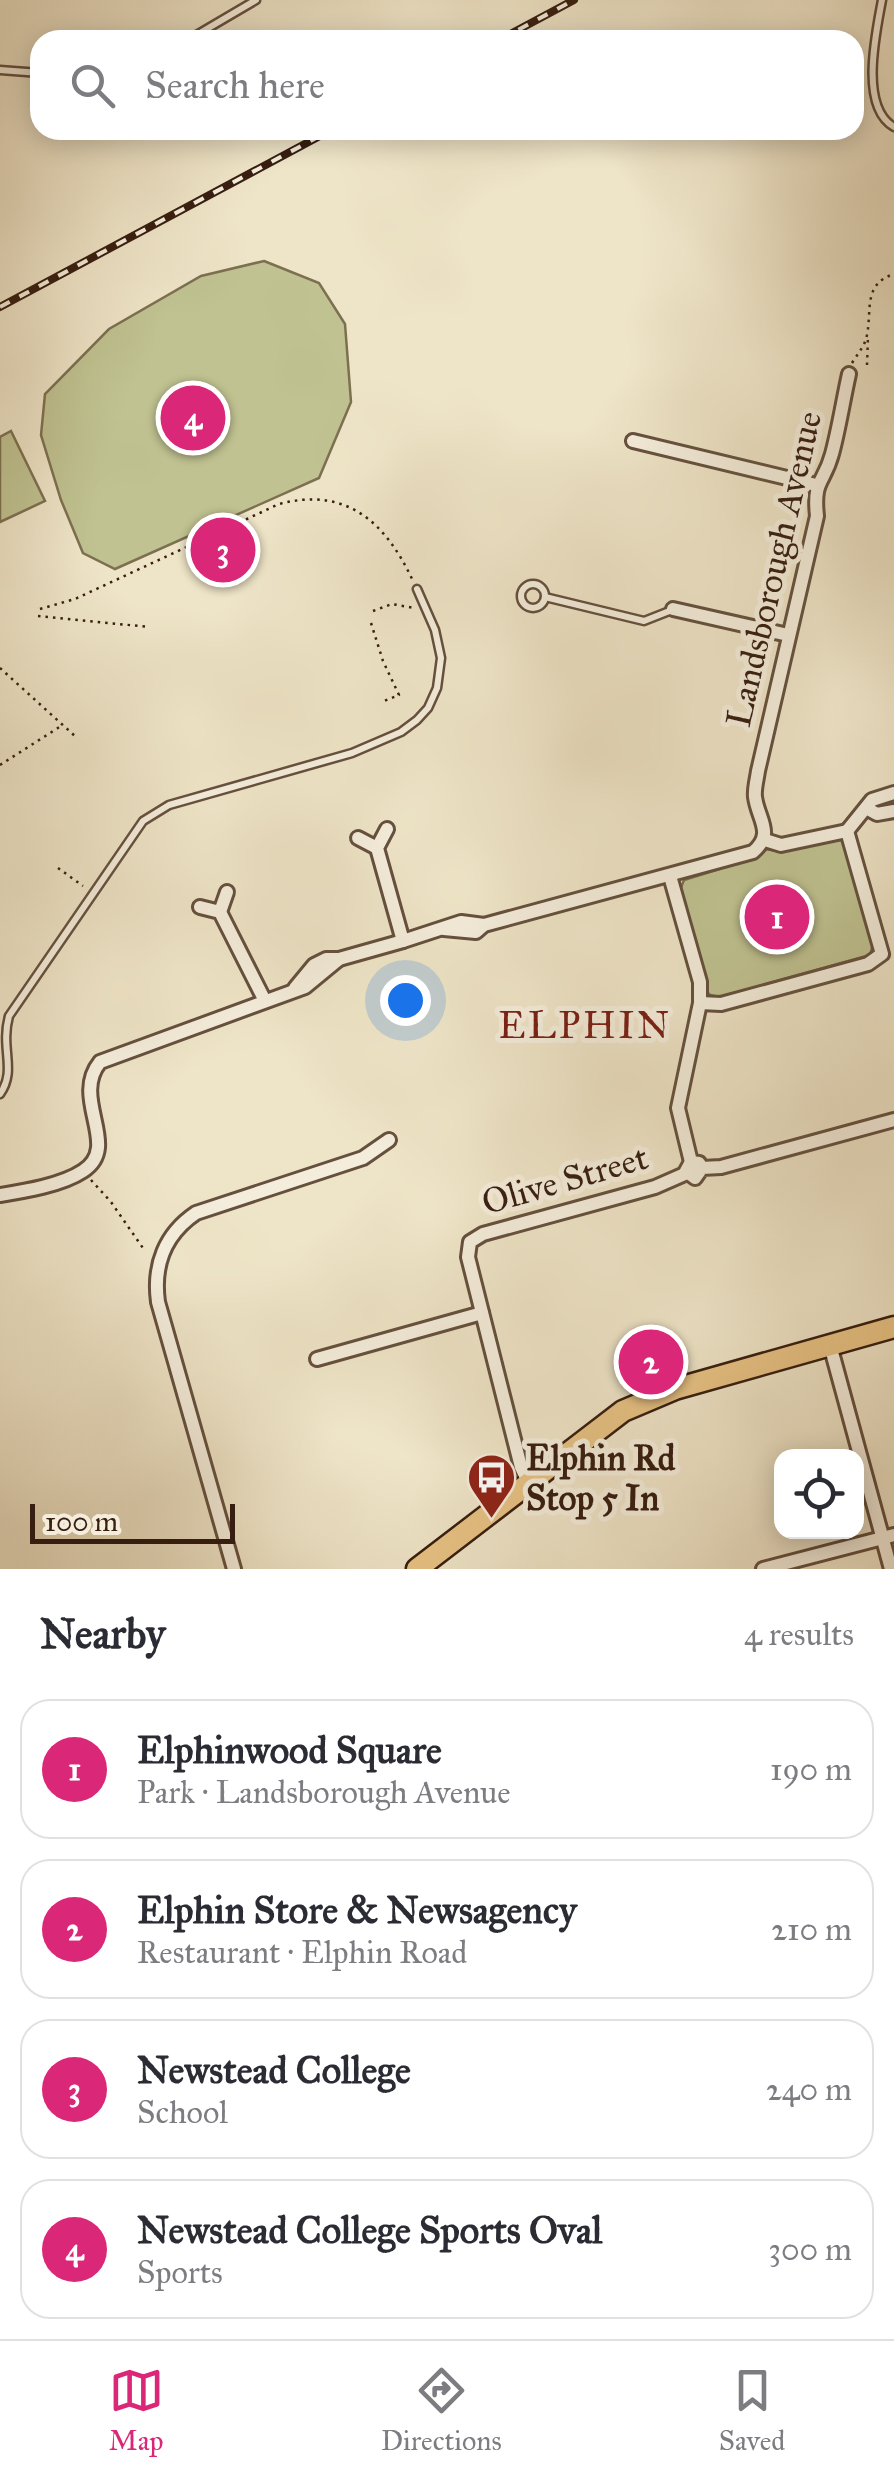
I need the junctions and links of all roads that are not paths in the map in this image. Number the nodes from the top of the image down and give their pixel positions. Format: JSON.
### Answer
{"nodes":[{"id":1,"x":256,"y":0,"type":"edge"},
{"id":2,"x":882,"y":0,"type":"edge"},
{"id":3,"x":205,"y":30,"type":"edge"},
{"id":4,"x":0,"y":70,"type":"edge"},
{"id":5,"x":30,"y":73,"type":"edge"},
{"id":6,"x":894,"y":126,"type":"edge"},
{"id":7,"x":849,"y":374,"type":"road end"},
{"id":8,"x":632,"y":441,"type":"dead end"},
{"id":9,"x":816,"y":485,"type":"junction"},
{"id":10,"x":417,"y":589,"type":"road end"},
{"id":11,"x":545,"y":597,"type":"dead end"},
{"id":12,"x":673,"y":610,"type":"joint"},
{"id":13,"x":788,"y":635,"type":"junction"},
{"id":14,"x":894,"y":793,"type":"edge"},
{"id":15,"x":868,"y":810,"type":"junction"},
{"id":16,"x":894,"y":811,"type":"edge"},
{"id":17,"x":387,"y":829,"type":"dead end"},
{"id":18,"x":847,"y":831,"type":"junction"},
{"id":19,"x":358,"y":838,"type":"dead end"},
{"id":20,"x":764,"y":840,"type":"junction"},
{"id":21,"x":377,"y":848,"type":"junction"},
{"id":22,"x":670,"y":876,"type":"junction"},
{"id":23,"x":227,"y":892,"type":"dead end"},
{"id":24,"x":200,"y":907,"type":"dead end"},
{"id":25,"x":220,"y":912,"type":"junction"},
{"id":26,"x":403,"y":941,"type":"junction"},
{"id":27,"x":888,"y":956,"type":"edge"},
{"id":28,"x":265,"y":1002,"type":"junction"},
{"id":29,"x":700,"y":1002,"type":"junction"},
{"id":30,"x":0,"y":1094,"type":"edge"},
{"id":31,"x":894,"y":1120,"type":"edge"},
{"id":32,"x":389,"y":1140,"type":"dead end"},
{"id":33,"x":693,"y":1168,"type":"junction"},
{"id":34,"x":1,"y":1196,"type":"edge"},
{"id":35,"x":482,"y":1313,"type":"junction"},
{"id":36,"x":894,"y":1328,"type":"edge"},
{"id":37,"x":830,"y":1345,"type":"junction"},
{"id":38,"x":317,"y":1358,"type":"dead end"},
{"id":39,"x":528,"y":1482,"type":"junction"},
{"id":40,"x":888,"y":1536,"type":"edge"},
{"id":41,"x":234,"y":1569,"type":"edge"},
{"id":42,"x":418,"y":1569,"type":"edge"},
{"id":43,"x":764,"y":1569,"type":"edge"},
{"id":44,"x":891,"y":1569,"type":"edge"}],
"edges":[{"from":1,"to":3,"type":"lane"},
{"from":2,"to":6,"type":"lane"},
{"from":4,"to":5,"type":"lane"},
{"from":7,"to":9,"type":"street","name":"Landsborough Avenue"},
{"from":8,"to":9,"type":"street"},
{"from":9,"to":13,"type":"street","name":"Landsborough Avenue"},
{"from":10,"to":30,"type":"lane"},
{"from":11,"to":12,"type":"lane"},
{"from":12,"to":13,"type":"street"},
{"from":13,"to":20,"type":"street","name":"Landsborough Avenue"},
{"from":14,"to":15,"type":"street"},
{"from":15,"to":16,"type":"street"},
{"from":15,"to":18,"type":"street"},
{"from":17,"to":21,"type":"street"},
{"from":18,"to":20,"type":"street"},
{"from":18,"to":27,"type":"street"},
{"from":19,"to":21,"type":"street"},
{"from":20,"to":22,"type":"street"},
{"from":21,"to":26,"type":"street"},
{"from":22,"to":26,"type":"street"},
{"from":22,"to":29,"type":"street"},
{"from":23,"to":25,"type":"street"},
{"from":24,"to":25,"type":"street"},
{"from":25,"to":28,"type":"street"},
{"from":26,"to":28,"type":"street"},
{"from":27,"to":29,"type":"street"},
{"from":28,"to":34,"type":"street"},
{"from":29,"to":33,"type":"street"},
{"from":31,"to":33,"type":"street","name":"Olive Street"},
{"from":32,"to":41,"type":"street"},
{"from":33,"to":35,"type":"street","name":"Olive Street"},
{"from":35,"to":38,"type":"street"},
{"from":35,"to":39,"type":"street","name":"Olive Street"},
{"from":36,"to":37,"type":"highway"},
{"from":37,"to":39,"type":"highway"},
{"from":37,"to":40,"type":"street"},
{"from":39,"to":42,"type":"highway"},
{"from":40,"to":43,"type":"street"},
{"from":40,"to":44,"type":"street"}]}
